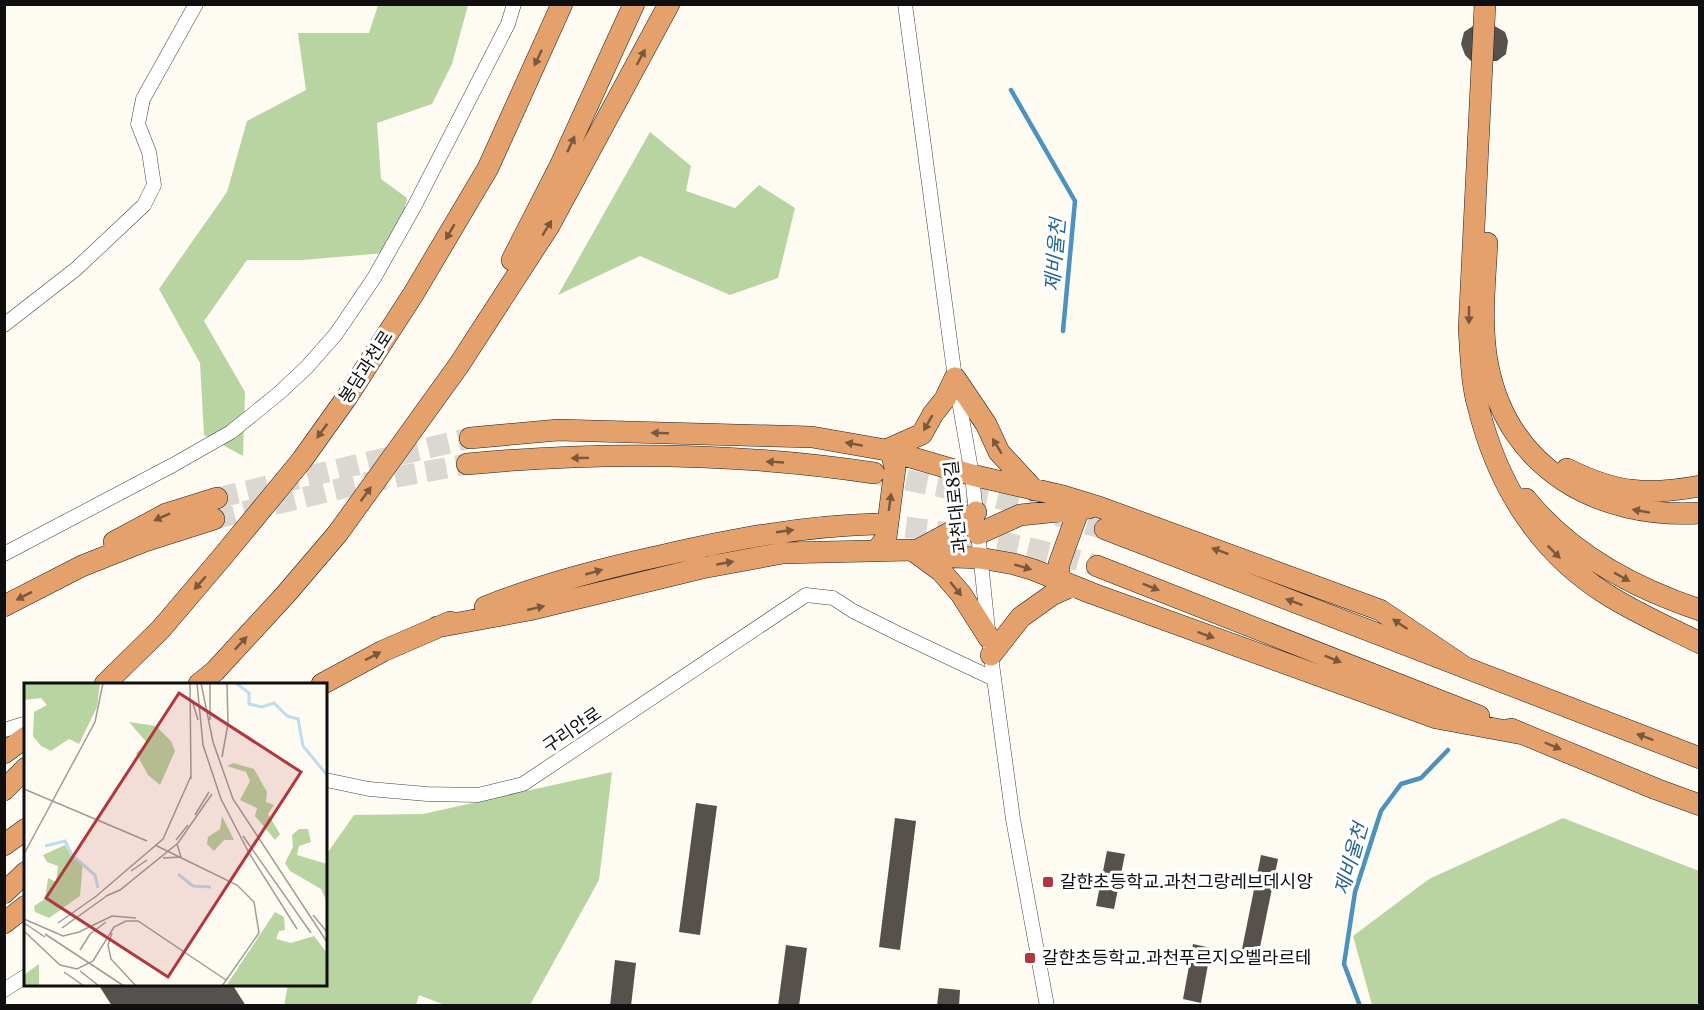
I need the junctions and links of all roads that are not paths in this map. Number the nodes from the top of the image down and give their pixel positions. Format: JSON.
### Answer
{"nodes":[{"id":1,"x":514,"y":4,"type":"edge"},
{"id":2,"x":562,"y":4,"type":"edge"},
{"id":3,"x":634,"y":4,"type":"edge"},
{"id":4,"x":669,"y":4,"type":"edge"},
{"id":5,"x":905,"y":4,"type":"edge"},
{"id":6,"x":1485,"y":4,"type":"edge"},
{"id":7,"x":1497,"y":4,"type":"edge"},
{"id":8,"x":195,"y":5,"type":"edge"},
{"id":9,"x":1484,"y":313,"type":"junction"},
{"id":10,"x":4,"y":325,"type":"edge"},
{"id":11,"x":459,"y":365,"type":"junction"},
{"id":12,"x":955,"y":378,"type":"junction"},
{"id":13,"x":1485,"y":429,"type":"junction"},
{"id":14,"x":471,"y":438,"type":"tunnel mouth"},
{"id":15,"x":889,"y":451,"type":"junction"},
{"id":16,"x":467,"y":464,"type":"tunnel mouth"},
{"id":17,"x":874,"y":473,"type":"tunnel mouth"},
{"id":18,"x":972,"y":475,"type":"junction"},
{"id":19,"x":1700,"y":486,"type":"edge"},
{"id":20,"x":1034,"y":490,"type":"junction"},
{"id":21,"x":216,"y":508,"type":"tunnel mouth"},
{"id":22,"x":1089,"y":508,"type":"junction"},
{"id":23,"x":976,"y":512,"type":"junction"},
{"id":24,"x":1700,"y":513,"type":"edge"},
{"id":25,"x":875,"y":524,"type":"tunnel mouth"},
{"id":26,"x":1106,"y":529,"type":"tunnel mouth"},
{"id":27,"x":978,"y":534,"type":"junction"},
{"id":28,"x":877,"y":550,"type":"junction"},
{"id":29,"x":914,"y":551,"type":"junction"},
{"id":30,"x":4,"y":554,"type":"edge"},
{"id":31,"x":980,"y":558,"type":"junction"},
{"id":32,"x":1097,"y":566,"type":"tunnel mouth"},
{"id":33,"x":1066,"y":583,"type":"junction"},
{"id":34,"x":4,"y":606,"type":"edge"},
{"id":35,"x":1700,"y":610,"type":"edge"},
{"id":36,"x":437,"y":627,"type":"junction"},
{"id":37,"x":1700,"y":643,"type":"edge"},
{"id":38,"x":990,"y":646,"type":"junction"},
{"id":39,"x":1466,"y":668,"type":"junction"},
{"id":40,"x":994,"y":679,"type":"junction"},
{"id":41,"x":106,"y":683,"type":"edge"},
{"id":42,"x":200,"y":683,"type":"edge"},
{"id":43,"x":324,"y":683,"type":"edge"},
{"id":44,"x":4,"y":730,"type":"edge"},
{"id":45,"x":24,"y":731,"type":"edge"},
{"id":46,"x":24,"y":732,"type":"edge"},
{"id":47,"x":1523,"y":734,"type":"junction"},
{"id":48,"x":4,"y":753,"type":"edge"},
{"id":49,"x":1700,"y":758,"type":"edge"},
{"id":50,"x":24,"y":770,"type":"edge"},
{"id":51,"x":327,"y":780,"type":"edge"},
{"id":52,"x":4,"y":790,"type":"edge"},
{"id":53,"x":1700,"y":805,"type":"edge"},
{"id":54,"x":24,"y":830,"type":"edge"},
{"id":55,"x":4,"y":845,"type":"edge"},
{"id":56,"x":24,"y":874,"type":"edge"},
{"id":57,"x":4,"y":893,"type":"edge"},
{"id":58,"x":24,"y":908,"type":"edge"},
{"id":59,"x":4,"y":923,"type":"edge"},
{"id":60,"x":24,"y":977,"type":"edge"},
{"id":61,"x":4,"y":990,"type":"edge"},
{"id":62,"x":1047,"y":1005,"type":"edge"}],
"edges":[{"from":1,"to":30,"type":"street"},
{"from":2,"to":41,"type":"highway","name":"봉담과천로","one_way":true},
{"from":11,"to":3,"type":"highway","one_way":true},
{"from":11,"to":4,"type":"highway","one_way":true},
{"from":5,"to":12,"type":"street","name":"과천대로8길"},
{"from":6,"to":13,"type":"highway","one_way":true},
{"from":7,"to":9,"type":"highway"},
{"from":8,"to":10,"type":"street"},
{"from":9,"to":19,"type":"highway"},
{"from":24,"to":9,"type":"highway","one_way":true},
{"from":42,"to":11,"type":"highway","one_way":true},
{"from":12,"to":15,"type":"highway","one_way":true},
{"from":12,"to":18,"type":"street","name":"과천대로8길"},
{"from":20,"to":12,"type":"highway","one_way":true},
{"from":13,"to":35,"type":"highway","one_way":true},
{"from":13,"to":37,"type":"highway","one_way":true},
{"from":15,"to":14,"type":"highway","one_way":true},
{"from":15,"to":18,"type":"highway"},
{"from":28,"to":15,"type":"highway","one_way":true},
{"from":17,"to":16,"type":"highway","one_way":true},
{"from":18,"to":20,"type":"highway"},
{"from":18,"to":23,"type":"street","name":"과천대로8길"},
{"from":20,"to":22,"type":"highway"},
{"from":21,"to":34,"type":"highway","one_way":true},
{"from":22,"to":27,"type":"highway"},
{"from":22,"to":33,"type":"highway"},
{"from":39,"to":22,"type":"highway","one_way":true},
{"from":23,"to":27,"type":"street","name":"과천대로8길"},
{"from":23,"to":29,"type":"highway"},
{"from":36,"to":25,"type":"highway","one_way":true},
{"from":39,"to":26,"type":"highway","one_way":true},
{"from":27,"to":31,"type":"street","name":"과천대로8길"},
{"from":28,"to":29,"type":"highway"},
{"from":36,"to":28,"type":"highway","one_way":true},
{"from":29,"to":31,"type":"highway"},
{"from":29,"to":38,"type":"highway","one_way":true},
{"from":31,"to":33,"type":"highway","one_way":true},
{"from":31,"to":38,"type":"street","name":"과천대로8길"},
{"from":32,"to":47,"type":"highway","one_way":true},
{"from":33,"to":38,"type":"highway"},
{"from":33,"to":47,"type":"highway","one_way":true},
{"from":43,"to":36,"type":"highway","one_way":true},
{"from":38,"to":40,"type":"street","name":"과천대로8길"},
{"from":49,"to":39,"type":"highway","one_way":true},
{"from":40,"to":51,"type":"street","name":"구리안로"},
{"from":40,"to":62,"type":"street","name":"과천대로8길"},
{"from":44,"to":45,"type":"street"},
{"from":46,"to":48,"type":"highway"},
{"from":47,"to":53,"type":"highway","one_way":true},
{"from":50,"to":52,"type":"highway"},
{"from":54,"to":55,"type":"highway"},
{"from":56,"to":57,"type":"highway"},
{"from":58,"to":59,"type":"highway"},
{"from":60,"to":61,"type":"street"}]}
